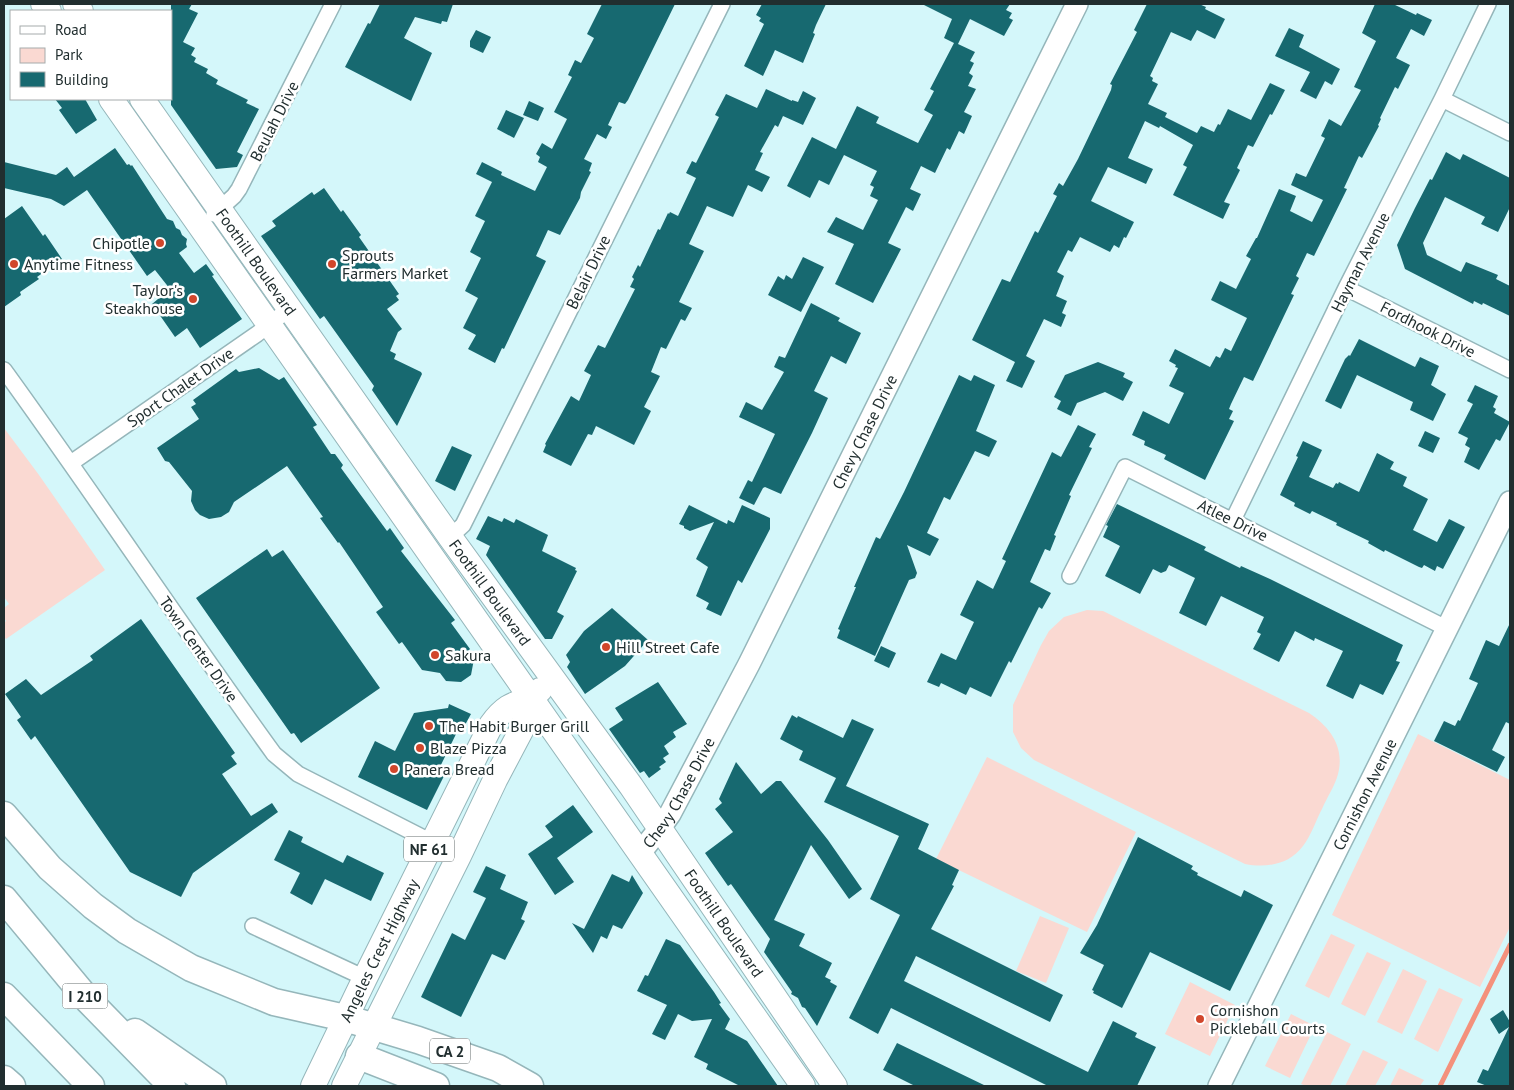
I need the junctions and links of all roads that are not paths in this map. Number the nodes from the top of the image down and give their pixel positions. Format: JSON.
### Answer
{"nodes":[{"id":1,"x":333,"y":4,"type":"edge"},
{"id":2,"x":722,"y":4,"type":"edge"},
{"id":3,"x":1078,"y":4,"type":"edge"},
{"id":4,"x":1488,"y":4,"type":"edge"},
{"id":5,"x":1442,"y":99,"type":"junction"},
{"id":6,"x":112,"y":100,"type":"edge"},
{"id":7,"x":143,"y":100,"type":"edge"},
{"id":8,"x":1510,"y":133,"type":"edge"},
{"id":9,"x":220,"y":210,"type":"junction"},
{"id":10,"x":199,"y":224,"type":"junction"},
{"id":11,"x":1346,"y":288,"type":"junction"},
{"id":12,"x":289,"y":310,"type":"junction"},
{"id":13,"x":269,"y":324,"type":"junction"},
{"id":14,"x":4,"y":370,"type":"edge"},
{"id":15,"x":1510,"y":370,"type":"edge"},
{"id":16,"x":71,"y":463,"type":"junction"},
{"id":17,"x":1510,"y":502,"type":"edge"},
{"id":18,"x":1233,"y":520,"type":"junction"},
{"id":19,"x":450,"y":537,"type":"junction"},
{"id":20,"x":430,"y":553,"type":"junction"},
{"id":21,"x":1070,"y":576,"type":"dead end"},
{"id":22,"x":1448,"y":629,"type":"junction"},
{"id":23,"x":551,"y":677,"type":"junction"},
{"id":24,"x":531,"y":698,"type":"junction"},
{"id":25,"x":4,"y":815,"type":"edge"},
{"id":26,"x":660,"y":828,"type":"junction"},
{"id":27,"x":432,"y":843,"type":"junction"},
{"id":28,"x":640,"y":853,"type":"junction"},
{"id":29,"x":459,"y":856,"type":"junction"},
{"id":30,"x":4,"y":900,"type":"edge"},
{"id":31,"x":253,"y":926,"type":"dead end"},
{"id":32,"x":365,"y":978,"type":"junction"},
{"id":33,"x":4,"y":996,"type":"edge"},
{"id":34,"x":88,"y":1000,"type":"junction"},
{"id":35,"x":345,"y":1018,"type":"junction"},
{"id":36,"x":374,"y":1026,"type":"junction"},
{"id":37,"x":358,"y":1056,"type":"junction"},
{"id":38,"x":4,"y":1079,"type":"edge"},
{"id":39,"x":12,"y":1086,"type":"edge"},
{"id":40,"x":91,"y":1086,"type":"edge"},
{"id":41,"x":172,"y":1086,"type":"edge"},
{"id":42,"x":213,"y":1086,"type":"edge"},
{"id":43,"x":313,"y":1086,"type":"edge"},
{"id":44,"x":344,"y":1086,"type":"edge"},
{"id":45,"x":436,"y":1086,"type":"edge"},
{"id":46,"x":530,"y":1086,"type":"edge"},
{"id":47,"x":803,"y":1086,"type":"edge"},
{"id":48,"x":836,"y":1086,"type":"edge"},
{"id":49,"x":1219,"y":1086,"type":"edge"}],
"edges":[{"from":1,"to":9,"type":"street","name":"Beulah Drive"},
{"from":2,"to":19,"type":"street","name":"Belair Drive"},
{"from":3,"to":26,"type":"main road","name":"Chevy Chase Drive"},
{"from":4,"to":5,"type":"street","name":"Hayman Avenue"},
{"from":5,"to":8,"type":"street"},
{"from":5,"to":11,"type":"street","name":"Hayman Avenue"},
{"from":6,"to":10,"type":"main road","name":"Foothill Boulevard"},
{"from":7,"to":9,"type":"main road","name":"Foothill Boulevard"},
{"from":9,"to":10,"type":"street","name":"Beulah Drive"},
{"from":9,"to":12,"type":"main road","name":"Foothill Boulevard"},
{"from":10,"to":13,"type":"main road","name":"Foothill Boulevard"},
{"from":11,"to":15,"type":"street","name":"Fordhook Drive"},
{"from":11,"to":18,"type":"street","name":"Hayman Avenue"},
{"from":12,"to":13,"type":"street","name":"Sport Chalet Drive"},
{"from":12,"to":19,"type":"main road","name":"Foothill Boulevard"},
{"from":13,"to":16,"type":"street","name":"Sport Chalet Drive"},
{"from":13,"to":20,"type":"main road","name":"Foothill Boulevard"},
{"from":14,"to":16,"type":"street","name":"Town Center Drive"},
{"from":16,"to":27,"type":"street","name":"Town Center Drive"},
{"from":17,"to":22,"type":"main road","name":"Cornishon Avenue"},
{"from":18,"to":21,"type":"street","name":"Atlee Drive"},
{"from":18,"to":22,"type":"street","name":"Atlee Drive"},
{"from":19,"to":20,"type":"main road"},
{"from":19,"to":23,"type":"main road","name":"Foothill Boulevard"},
{"from":20,"to":24,"type":"main road","name":"Foothill Boulevard"},
{"from":22,"to":49,"type":"main road","name":"Cornishon Avenue"},
{"from":23,"to":24,"type":"main road","name":"Angeles Crest Highway","number":"NF 61"},
{"from":23,"to":26,"type":"main road","name":"Foothill Boulevard"},
{"from":24,"to":27,"type":"main road","name":"Angeles Crest Highway","number":"NF 61"},
{"from":24,"to":28,"type":"main road","name":"Foothill Boulevard"},
{"from":24,"to":29,"type":"main road","name":"Angeles Crest Highway","number":"NF 61"},
{"from":25,"to":35,"type":"highway"},
{"from":26,"to":28,"type":"main road","name":"Chevy Chase Drive"},
{"from":26,"to":48,"type":"main road","name":"Foothill Boulevard"},
{"from":27,"to":29,"type":"street","name":"Town Center Drive"},
{"from":27,"to":32,"type":"main road","name":"Angeles Crest Highway","number":"NF 61"},
{"from":28,"to":47,"type":"main road","name":"Foothill Boulevard"},
{"from":29,"to":36,"type":"main road","name":"Angeles Crest Highway","number":"NF 61"},
{"from":30,"to":34,"type":"highway","number":"I 210"},
{"from":31,"to":32,"type":"street"},
{"from":32,"to":35,"type":"main road","name":"Angeles Crest Highway","number":"NF 61"},
{"from":33,"to":40,"type":"highway"},
{"from":34,"to":41,"type":"highway","number":"I 210"},
{"from":34,"to":42,"type":"highway"},
{"from":35,"to":36,"type":"highway","number":"CA 2"},
{"from":35,"to":43,"type":"main road","name":"Angeles Crest Highway"},
{"from":36,"to":37,"type":"main road","name":"Angeles Crest Highway","number":"NF 61"},
{"from":36,"to":46,"type":"highway","number":"CA 2"},
{"from":37,"to":44,"type":"main road","name":"Angeles Crest Highway","number":"NF 61"},
{"from":37,"to":45,"type":"highway"},
{"from":38,"to":39,"type":"highway"}]}
